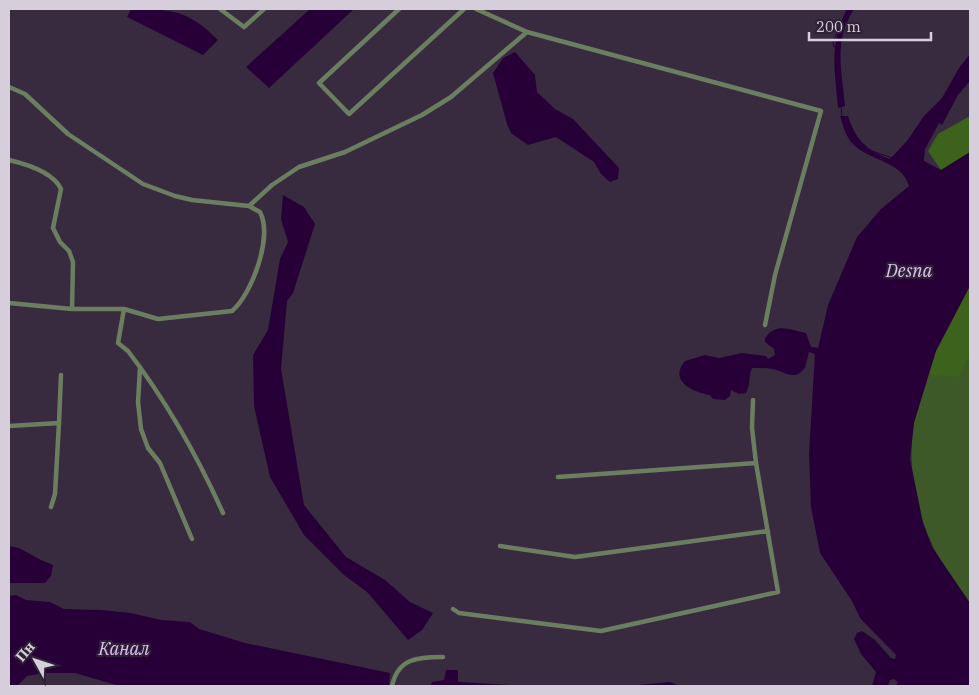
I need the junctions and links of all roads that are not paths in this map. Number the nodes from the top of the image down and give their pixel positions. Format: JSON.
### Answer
{"nodes":[{"id":1,"x":220,"y":9,"type":"edge"},
{"id":2,"x":264,"y":9,"type":"edge"},
{"id":3,"x":399,"y":9,"type":"edge"},
{"id":4,"x":464,"y":9,"type":"edge"},
{"id":5,"x":476,"y":9,"type":"edge"},
{"id":6,"x":527,"y":32,"type":"junction"},
{"id":7,"x":9,"y":87,"type":"edge"},
{"id":8,"x":9,"y":160,"type":"edge"},
{"id":9,"x":249,"y":206,"type":"junction"},
{"id":10,"x":9,"y":303,"type":"edge"},
{"id":11,"x":72,"y":309,"type":"junction"},
{"id":12,"x":124,"y":309,"type":"junction"},
{"id":13,"x":765,"y":326,"type":"dead end"},
{"id":14,"x":140,"y":367,"type":"junction"},
{"id":15,"x":61,"y":376,"type":"dead end"},
{"id":16,"x":754,"y":400,"type":"dead end"},
{"id":17,"x":59,"y":423,"type":"junction"},
{"id":18,"x":9,"y":426,"type":"edge"},
{"id":19,"x":756,"y":463,"type":"junction"},
{"id":20,"x":558,"y":478,"type":"dead end"},
{"id":21,"x":51,"y":507,"type":"dead end"},
{"id":22,"x":223,"y":513,"type":"dead end"},
{"id":23,"x":768,"y":531,"type":"junction"},
{"id":24,"x":192,"y":539,"type":"dead end"},
{"id":25,"x":500,"y":546,"type":"dead end"},
{"id":26,"x":453,"y":609,"type":"dead end"},
{"id":27,"x":442,"y":657,"type":"dead end"},
{"id":28,"x":392,"y":686,"type":"edge"}],
"edges":[{"from":1,"to":2,"type":"street"},
{"from":3,"to":4,"type":"street"},
{"from":5,"to":6,"type":"street"},
{"from":6,"to":9,"type":"street"},
{"from":6,"to":13,"type":"street"},
{"from":7,"to":9,"type":"street"},
{"from":8,"to":11,"type":"street"},
{"from":9,"to":12,"type":"street"},
{"from":10,"to":11,"type":"street"},
{"from":11,"to":12,"type":"street"},
{"from":12,"to":14,"type":"street"},
{"from":14,"to":22,"type":"street"},
{"from":14,"to":24,"type":"street"},
{"from":15,"to":17,"type":"street"},
{"from":16,"to":19,"type":"street"},
{"from":17,"to":18,"type":"street"},
{"from":17,"to":21,"type":"street"},
{"from":19,"to":20,"type":"street"},
{"from":19,"to":23,"type":"street"},
{"from":23,"to":25,"type":"street"},
{"from":23,"to":26,"type":"street"},
{"from":27,"to":28,"type":"street"}]}
